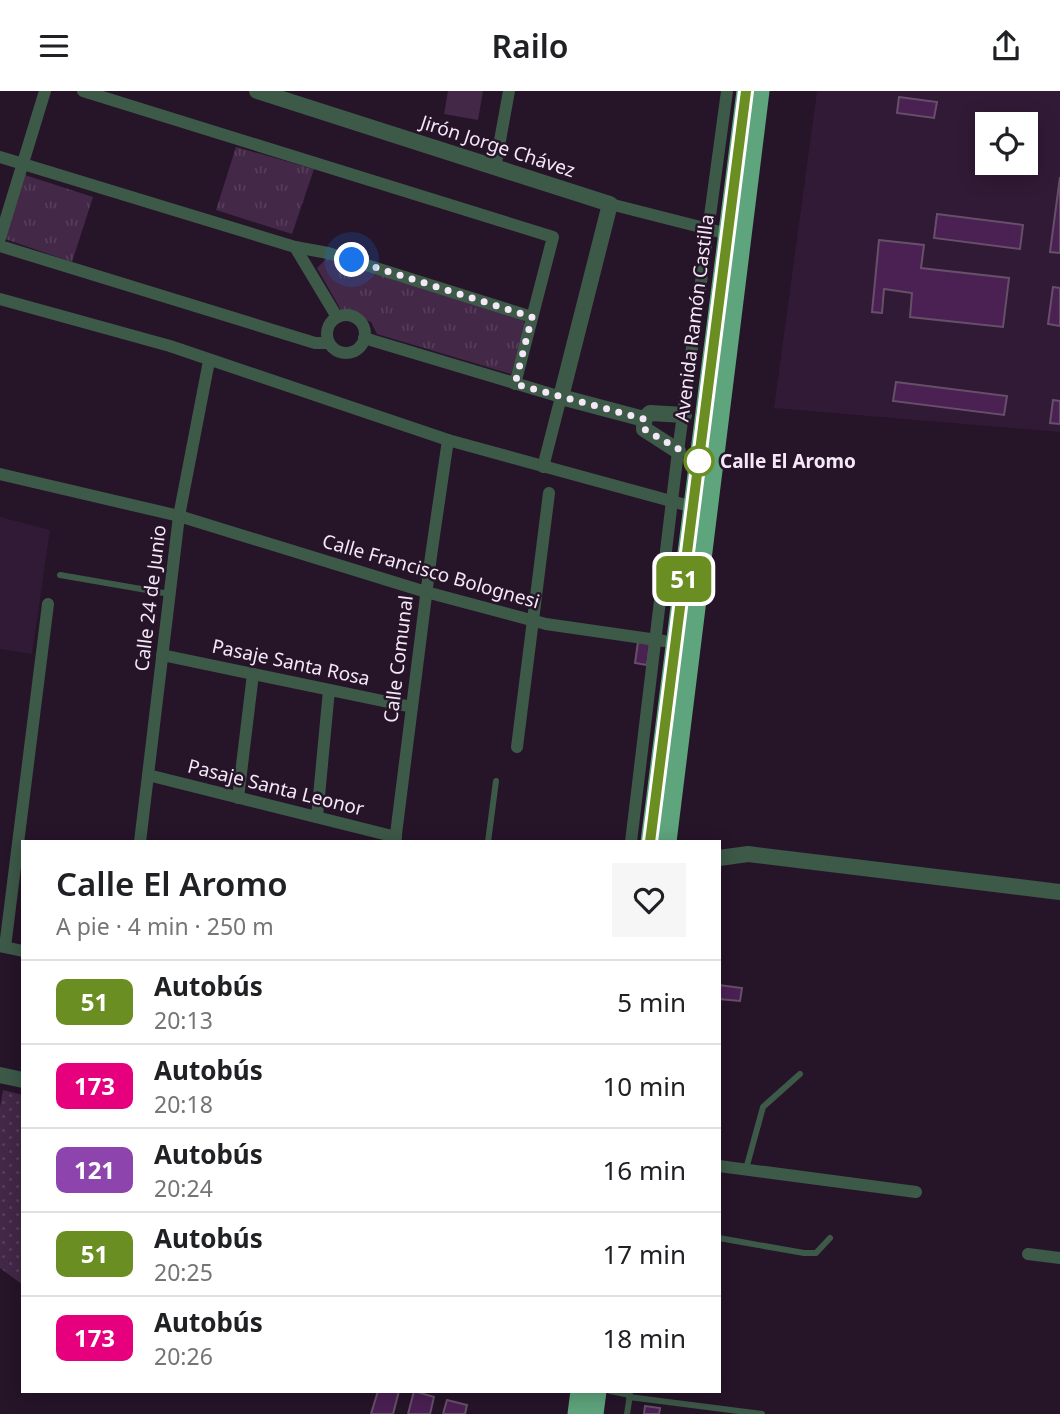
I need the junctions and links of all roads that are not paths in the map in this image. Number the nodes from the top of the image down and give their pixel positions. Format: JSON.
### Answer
{"nodes":[{"id":1,"x":45,"y":91,"type":"edge"},
{"id":2,"x":83,"y":91,"type":"edge"},
{"id":3,"x":257,"y":91,"type":"edge"},
{"id":4,"x":509,"y":91,"type":"edge"},
{"id":5,"x":727,"y":91,"type":"edge"},
{"id":6,"x":746,"y":91,"type":"edge"},
{"id":7,"x":760,"y":91,"type":"edge"},
{"id":8,"x":0,"y":157,"type":"edge"},
{"id":9,"x":22,"y":164,"type":"junction"},
{"id":10,"x":495,"y":168,"type":"junction"},
{"id":11,"x":610,"y":204,"type":"junction"},
{"id":12,"x":718,"y":233,"type":"junction"},
{"id":13,"x":0,"y":238,"type":"edge"},
{"id":14,"x":0,"y":246,"type":"edge"},
{"id":15,"x":295,"y":247,"type":"junction"},
{"id":16,"x":0,"y":299,"type":"edge"},
{"id":17,"x":337,"y":317,"type":"junction"},
{"id":18,"x":532,"y":317,"type":"junction"},
{"id":19,"x":365,"y":338,"type":"junction"},
{"id":20,"x":329,"y":343,"type":"junction"},
{"id":21,"x":209,"y":361,"type":"junction"},
{"id":22,"x":515,"y":384,"type":"junction"},
{"id":23,"x":561,"y":397,"type":"junction"},
{"id":24,"x":684,"y":415,"type":"junction"},
{"id":25,"x":704,"y":416,"type":"junction"},
{"id":26,"x":644,"y":419,"type":"junction"},
{"id":27,"x":448,"y":440,"type":"junction"},
{"id":28,"x":678,"y":451,"type":"junction"},
{"id":29,"x":543,"y":467,"type":"junction"},
{"id":30,"x":0,"y":474,"type":"edge"},
{"id":31,"x":549,"y":493,"type":"dead end"},
{"id":32,"x":684,"y":505,"type":"junction"},
{"id":33,"x":179,"y":516,"type":"junction"},
{"id":34,"x":60,"y":575,"type":"dead end"},
{"id":35,"x":426,"y":592,"type":"junction"},
{"id":36,"x":170,"y":594,"type":"junction"},
{"id":37,"x":48,"y":604,"type":"dead end"},
{"id":38,"x":534,"y":620,"type":"junction"},
{"id":39,"x":666,"y":642,"type":"junction"},
{"id":40,"x":162,"y":655,"type":"junction"},
{"id":41,"x":253,"y":674,"type":"junction"},
{"id":42,"x":329,"y":690,"type":"junction"},
{"id":43,"x":412,"y":707,"type":"junction"},
{"id":44,"x":517,"y":747,"type":"dead end"},
{"id":45,"x":148,"y":775,"type":"junction"},
{"id":46,"x":649,"y":779,"type":"junction"},
{"id":47,"x":496,"y":781,"type":"dead end"},
{"id":48,"x":238,"y":798,"type":"junction"},
{"id":49,"x":317,"y":817,"type":"junction"},
{"id":50,"x":396,"y":839,"type":"edge"},
{"id":51,"x":140,"y":840,"type":"edge"},
{"id":52,"x":488,"y":840,"type":"edge"},
{"id":53,"x":632,"y":840,"type":"edge"},
{"id":54,"x":650,"y":840,"type":"edge"},
{"id":55,"x":667,"y":840,"type":"edge"},
{"id":56,"x":722,"y":856,"type":"edge"},
{"id":57,"x":1060,"y":892,"type":"edge"},
{"id":58,"x":2,"y":946,"type":"edge"},
{"id":59,"x":21,"y":951,"type":"edge"},
{"id":60,"x":800,"y":1074,"type":"dead end"},
{"id":61,"x":0,"y":1075,"type":"edge"},
{"id":62,"x":21,"y":1080,"type":"edge"},
{"id":63,"x":721,"y":1166,"type":"edge"},
{"id":64,"x":746,"y":1170,"type":"junction"},
{"id":65,"x":916,"y":1192,"type":"dead end"},
{"id":66,"x":721,"y":1238,"type":"edge"},
{"id":67,"x":830,"y":1238,"type":"dead end"},
{"id":68,"x":1028,"y":1254,"type":"dead end"},
{"id":69,"x":1060,"y":1258,"type":"edge"},
{"id":70,"x":580,"y":1393,"type":"edge"},
{"id":71,"x":597,"y":1393,"type":"edge"},
{"id":72,"x":620,"y":1393,"type":"edge"},
{"id":73,"x":629,"y":1397,"type":"junction"},
{"id":74,"x":577,"y":1414,"type":"edge"},
{"id":75,"x":594,"y":1414,"type":"edge"},
{"id":76,"x":627,"y":1414,"type":"edge"},
{"id":77,"x":762,"y":1414,"type":"edge"}],
"edges":[{"from":1,"to":9,"type":"street"},
{"from":2,"to":18,"type":"street"},
{"from":3,"to":10,"type":"street","name":"Jirón Jorge Chávez"},
{"from":4,"to":10,"type":"street"},
{"from":5,"to":12,"type":"street"},
{"from":6,"to":12,"type":"highway","name":"Avenida Ramón Castilla"},
{"from":7,"to":55,"type":"highway","name":"Avenida Ramón Castilla"},
{"from":8,"to":9,"type":"street"},
{"from":9,"to":13,"type":"street"},
{"from":9,"to":15,"type":"street"},
{"from":10,"to":11,"type":"street","name":"Jirón Jorge Chávez"},
{"from":11,"to":12,"type":"street","name":"Jirón Jorge Chávez"},
{"from":11,"to":23,"type":"street"},
{"from":12,"to":24,"type":"street"},
{"from":12,"to":25,"type":"highway","name":"Avenida Ramón Castilla"},
{"from":14,"to":20,"type":"street"},
{"from":15,"to":17,"type":"street"},
{"from":15,"to":18,"type":"street"},
{"from":16,"to":21,"type":"street"},
{"from":17,"to":19,"type":"street"},
{"from":17,"to":20,"type":"street"},
{"from":18,"to":22,"type":"street"},
{"from":19,"to":20,"type":"street"},
{"from":19,"to":22,"type":"street"},
{"from":21,"to":27,"type":"street"},
{"from":21,"to":33,"type":"street","name":"Calle 24 de Junio"},
{"from":22,"to":23,"type":"street"},
{"from":23,"to":26,"type":"street"},
{"from":23,"to":29,"type":"street"},
{"from":24,"to":25,"type":"street"},
{"from":24,"to":26,"type":"street"},
{"from":24,"to":28,"type":"street"},
{"from":25,"to":32,"type":"highway","name":"Avenida Ramón Castilla"},
{"from":26,"to":28,"type":"street"},
{"from":27,"to":29,"type":"street"},
{"from":27,"to":35,"type":"street","name":"Calle Comunal"},
{"from":28,"to":32,"type":"street"},
{"from":29,"to":32,"type":"street"},
{"from":30,"to":33,"type":"street","name":"Calle Francisco Bolognesi"},
{"from":31,"to":38,"type":"street"},
{"from":32,"to":39,"type":"highway","name":"Avenida Ramón Castilla"},
{"from":33,"to":35,"type":"street","name":"Calle Francisco Bolognesi"},
{"from":33,"to":36,"type":"street","name":"Calle 24 de Junio"},
{"from":34,"to":36,"type":"lane"},
{"from":35,"to":38,"type":"street","name":"Calle Francisco Bolognesi"},
{"from":35,"to":43,"type":"street","name":"Calle Comunal"},
{"from":36,"to":40,"type":"street","name":"Calle 24 de Junio"},
{"from":37,"to":58,"type":"street"},
{"from":38,"to":39,"type":"street","name":"Calle Francisco Bolognesi"},
{"from":38,"to":44,"type":"street"},
{"from":39,"to":46,"type":"highway","name":"Avenida Ramón Castilla"},
{"from":40,"to":41,"type":"street","name":"Pasaje Santa Rosa"},
{"from":40,"to":45,"type":"street","name":"Calle 24 de Junio"},
{"from":41,"to":42,"type":"street","name":"Pasaje Santa Rosa"},
{"from":41,"to":48,"type":"street"},
{"from":42,"to":43,"type":"street","name":"Pasaje Santa Rosa"},
{"from":42,"to":49,"type":"street"},
{"from":43,"to":50,"type":"street","name":"Calle Comunal"},
{"from":45,"to":48,"type":"street","name":"Pasaje Santa Leonor"},
{"from":45,"to":51,"type":"street","name":"Calle 24 de Junio"},
{"from":46,"to":53,"type":"street"},
{"from":46,"to":54,"type":"highway","name":"Avenida Ramón Castilla"},
{"from":47,"to":52,"type":"lane"},
{"from":48,"to":49,"type":"street","name":"Pasaje Santa Leonor"},
{"from":49,"to":50,"type":"street","name":"Pasaje Santa Leonor"},
{"from":56,"to":57,"type":"street"},
{"from":58,"to":59,"type":"street"},
{"from":60,"to":64,"type":"lane"},
{"from":61,"to":62,"type":"street"},
{"from":63,"to":64,"type":"street"},
{"from":64,"to":65,"type":"street"},
{"from":66,"to":67,"type":"lane"},
{"from":68,"to":69,"type":"street"},
{"from":70,"to":74,"type":"highway"},
{"from":71,"to":75,"type":"highway"},
{"from":72,"to":73,"type":"lane"},
{"from":73,"to":76,"type":"lane"},
{"from":73,"to":77,"type":"lane"}]}
